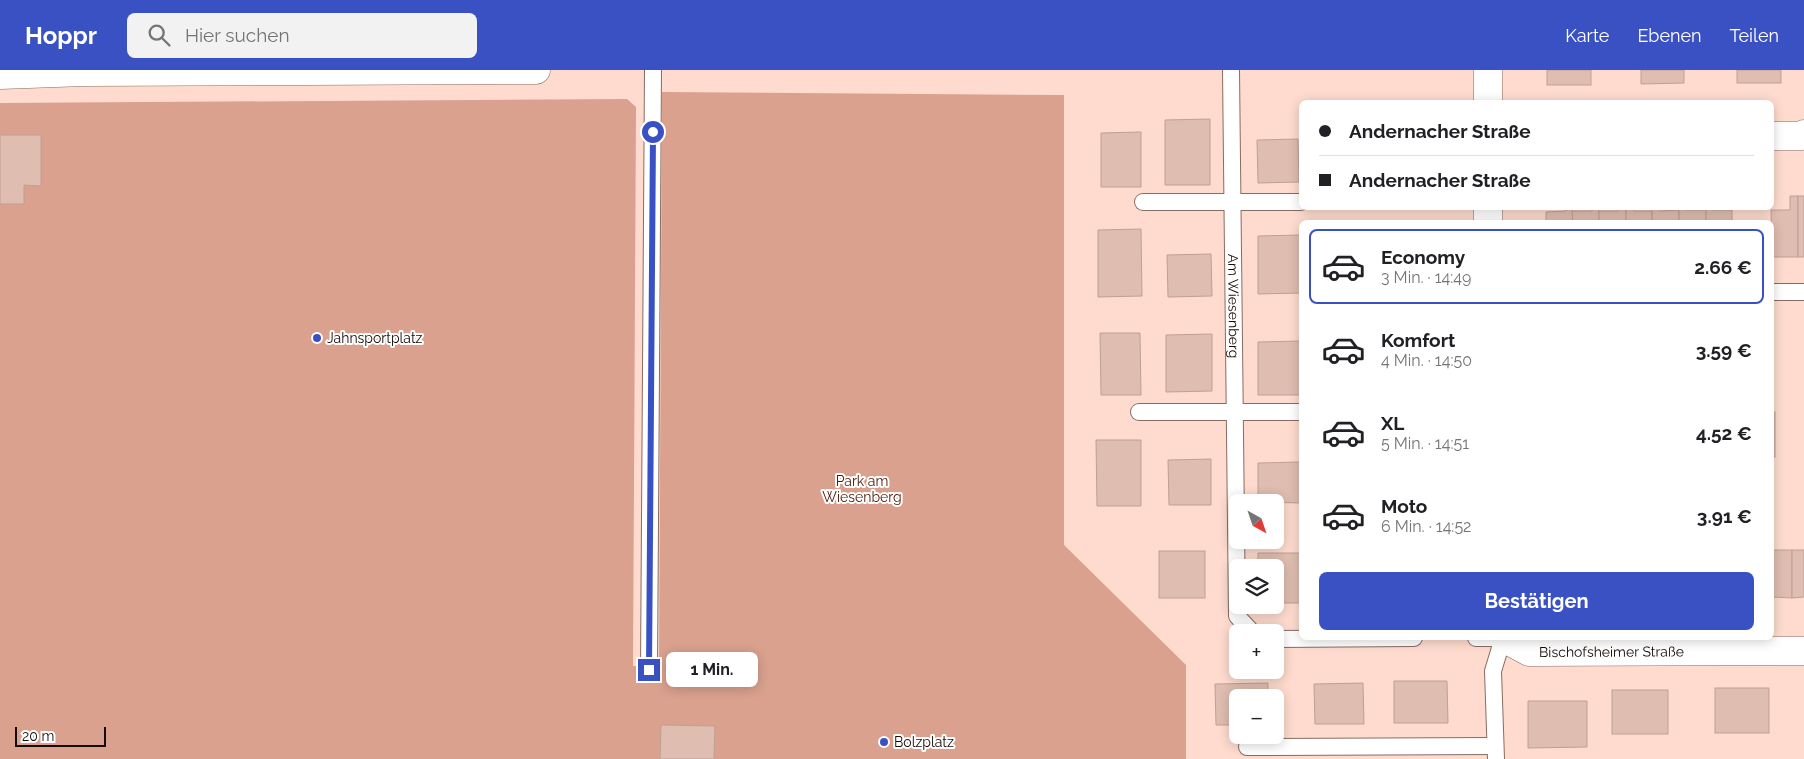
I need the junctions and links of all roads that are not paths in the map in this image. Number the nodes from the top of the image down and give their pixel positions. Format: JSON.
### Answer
{"nodes":[{"id":1,"x":536,"y":70,"type":"edge"},
{"id":2,"x":653,"y":70,"type":"edge"},
{"id":3,"x":1231,"y":70,"type":"edge"},
{"id":4,"x":1488,"y":70,"type":"edge"},
{"id":5,"x":0,"y":75,"type":"edge"},
{"id":6,"x":1488,"y":100,"type":"edge"},
{"id":7,"x":1804,"y":134,"type":"edge"},
{"id":8,"x":1774,"y":136,"type":"edge"},
{"id":9,"x":1143,"y":202,"type":"dead end"},
{"id":10,"x":1232,"y":202,"type":"junction"},
{"id":11,"x":1299,"y":202,"type":"edge"},
{"id":12,"x":1774,"y":292,"type":"edge"},
{"id":13,"x":1804,"y":292,"type":"edge"},
{"id":14,"x":1139,"y":412,"type":"dead end"},
{"id":15,"x":1234,"y":412,"type":"junction"},
{"id":16,"x":1299,"y":412,"type":"edge"},
{"id":17,"x":1244,"y":624,"type":"edge"},
{"id":18,"x":1284,"y":639,"type":"edge"},
{"id":19,"x":1299,"y":639,"type":"edge"},
{"id":20,"x":1502,"y":640,"type":"edge"},
{"id":21,"x":1507,"y":640,"type":"edge"},
{"id":22,"x":1804,"y":651,"type":"edge"},
{"id":23,"x":649,"y":670,"type":"dead end"},
{"id":24,"x":1247,"y":747,"type":"dead end"},
{"id":25,"x":1496,"y":752,"type":"edge"},
{"id":26,"x":1294,"y":753,"type":"edge"}],
"edges":[{"from":1,"to":5,"type":"street"},
{"from":2,"to":23,"type":"lane"},
{"from":3,"to":10,"type":"lane","name":"Am Wiesenberg"},
{"from":4,"to":6,"type":"street"},
{"from":7,"to":8,"type":"street"},
{"from":9,"to":10,"type":"lane"},
{"from":10,"to":11,"type":"lane"},
{"from":10,"to":15,"type":"lane","name":"Am Wiesenberg"},
{"from":12,"to":13,"type":"lane"},
{"from":14,"to":15,"type":"lane"},
{"from":15,"to":16,"type":"lane"},
{"from":15,"to":17,"type":"lane","name":"Am Wiesenberg"},
{"from":18,"to":19,"type":"lane"},
{"from":20,"to":25,"type":"lane"},
{"from":21,"to":22,"type":"street","name":"Bischofsheimer Straße"},
{"from":24,"to":26,"type":"lane"},
{"from":25,"to":26,"type":"lane"}]}
